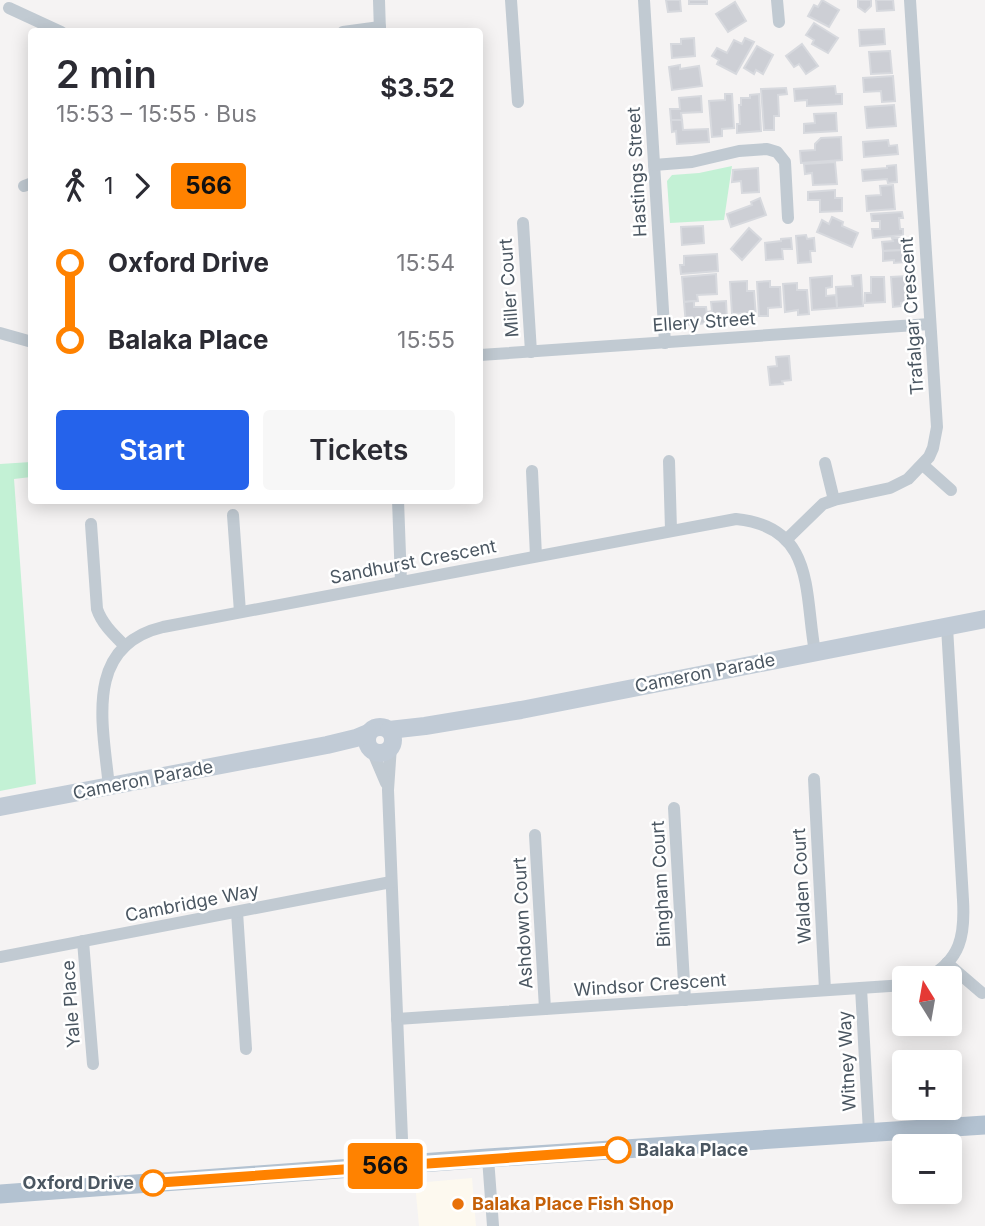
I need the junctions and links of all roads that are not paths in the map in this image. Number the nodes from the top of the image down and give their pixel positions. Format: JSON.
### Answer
{"nodes":[{"id":1,"x":379,"y":0,"type":"edge"},
{"id":2,"x":511,"y":0,"type":"edge"},
{"id":3,"x":644,"y":0,"type":"edge"},
{"id":4,"x":777,"y":0,"type":"edge"},
{"id":5,"x":910,"y":0,"type":"edge"},
{"id":6,"x":7,"y":6,"type":"edge"},
{"id":7,"x":779,"y":22,"type":"dead end"},
{"id":8,"x":53,"y":28,"type":"edge"},
{"id":9,"x":380,"y":28,"type":"edge"},
{"id":10,"x":518,"y":102,"type":"dead end"},
{"id":11,"x":654,"y":165,"type":"junction"},
{"id":12,"x":788,"y":218,"type":"dead end"},
{"id":13,"x":523,"y":223,"type":"dead end"},
{"id":14,"x":930,"y":324,"type":"junction"},
{"id":15,"x":0,"y":333,"type":"edge"},
{"id":16,"x":28,"y":341,"type":"edge"},
{"id":17,"x":665,"y":343,"type":"junction"},
{"id":18,"x":531,"y":352,"type":"junction"},
{"id":19,"x":483,"y":355,"type":"edge"},
{"id":20,"x":668,"y":461,"type":"dead end"},
{"id":21,"x":825,"y":463,"type":"dead end"},
{"id":22,"x":923,"y":465,"type":"junction"},
{"id":23,"x":533,"y":471,"type":"dead end"},
{"id":24,"x":951,"y":490,"type":"dead end"},
{"id":25,"x":834,"y":500,"type":"junction"},
{"id":26,"x":398,"y":504,"type":"edge"},
{"id":27,"x":233,"y":515,"type":"dead end"},
{"id":28,"x":91,"y":524,"type":"dead end"},
{"id":29,"x":671,"y":530,"type":"junction"},
{"id":30,"x":786,"y":540,"type":"junction"},
{"id":31,"x":536,"y":556,"type":"junction"},
{"id":32,"x":401,"y":582,"type":"junction"},
{"id":33,"x":240,"y":612,"type":"junction"},
{"id":34,"x":985,"y":619,"type":"edge"},
{"id":35,"x":947,"y":627,"type":"junction"},
{"id":36,"x":125,"y":646,"type":"junction"},
{"id":37,"x":819,"y":651,"type":"junction"},
{"id":38,"x":391,"y":739,"type":"junction"},
{"id":39,"x":370,"y":743,"type":"junction"},
{"id":40,"x":814,"y":779,"type":"dead end"},
{"id":41,"x":109,"y":787,"type":"junction"},
{"id":42,"x":388,"y":790,"type":"junction"},
{"id":43,"x":0,"y":807,"type":"edge"},
{"id":44,"x":674,"y":808,"type":"dead end"},
{"id":45,"x":535,"y":835,"type":"dead end"},
{"id":46,"x":391,"y":882,"type":"junction"},
{"id":47,"x":237,"y":912,"type":"junction"},
{"id":48,"x":83,"y":942,"type":"junction"},
{"id":49,"x":0,"y":957,"type":"edge"},
{"id":50,"x":947,"y":963,"type":"junction"},
{"id":51,"x":944,"y":966,"type":"edge"},
{"id":52,"x":892,"y":986,"type":"edge"},
{"id":53,"x":861,"y":988,"type":"junction"},
{"id":54,"x":825,"y":990,"type":"junction"},
{"id":55,"x":982,"y":993,"type":"dead end"},
{"id":56,"x":685,"y":1000,"type":"junction"},
{"id":57,"x":545,"y":1009,"type":"junction"},
{"id":58,"x":397,"y":1018,"type":"junction"},
{"id":59,"x":246,"y":1049,"type":"dead end"},
{"id":60,"x":93,"y":1064,"type":"dead end"},
{"id":61,"x":985,"y":1125,"type":"edge"},
{"id":62,"x":869,"y":1132,"type":"junction"},
{"id":63,"x":488,"y":1158,"type":"junction"},
{"id":64,"x":403,"y":1164,"type":"junction"},
{"id":65,"x":0,"y":1194,"type":"edge"},
{"id":66,"x":494,"y":1226,"type":"edge"}],
"edges":[{"from":1,"to":9,"type":"street"},
{"from":2,"to":10,"type":"street"},
{"from":3,"to":11,"type":"street","name":"Hastings Street"},
{"from":4,"to":7,"type":"street"},
{"from":5,"to":14,"type":"street","name":"Trafalgar Crescent"},
{"from":6,"to":8,"type":"street"},
{"from":11,"to":12,"type":"street"},
{"from":11,"to":17,"type":"street","name":"Hastings Street"},
{"from":13,"to":18,"type":"street","name":"Miller Court"},
{"from":14,"to":17,"type":"street","name":"Ellery Street"},
{"from":14,"to":22,"type":"street","name":"Trafalgar Crescent"},
{"from":15,"to":16,"type":"street"},
{"from":17,"to":18,"type":"street","name":"Ellery Street"},
{"from":18,"to":19,"type":"street","name":"Ellery Street"},
{"from":20,"to":29,"type":"street"},
{"from":21,"to":25,"type":"street"},
{"from":22,"to":24,"type":"street"},
{"from":22,"to":25,"type":"street"},
{"from":23,"to":31,"type":"street"},
{"from":25,"to":30,"type":"street"},
{"from":26,"to":32,"type":"street"},
{"from":27,"to":33,"type":"street"},
{"from":28,"to":36,"type":"street"},
{"from":29,"to":30,"type":"street","name":"Sandhurst Crescent"},
{"from":29,"to":31,"type":"street","name":"Sandhurst Crescent"},
{"from":30,"to":37,"type":"street"},
{"from":31,"to":32,"type":"street","name":"Sandhurst Crescent"},
{"from":32,"to":33,"type":"street","name":"Sandhurst Crescent"},
{"from":33,"to":36,"type":"street","name":"Sandhurst Crescent"},
{"from":34,"to":35,"type":"street","name":"Cameron Parade"},
{"from":35,"to":37,"type":"street","name":"Cameron Parade"},
{"from":35,"to":50,"type":"street"},
{"from":36,"to":41,"type":"street","name":"Sandhurst Crescent"},
{"from":37,"to":38,"type":"street","name":"Cameron Parade"},
{"from":38,"to":39,"type":"street","name":"Cameron Parade"},
{"from":38,"to":42,"type":"street"},
{"from":39,"to":41,"type":"street","name":"Cameron Parade"},
{"from":39,"to":42,"type":"street"},
{"from":40,"to":54,"type":"street","name":"Walden Court"},
{"from":41,"to":43,"type":"street","name":"Cameron Parade"},
{"from":42,"to":46,"type":"street"},
{"from":44,"to":56,"type":"street","name":"Bingham Court"},
{"from":45,"to":57,"type":"street","name":"Ashdown Court"},
{"from":46,"to":47,"type":"street","name":"Cambridge Way"},
{"from":46,"to":58,"type":"street"},
{"from":47,"to":48,"type":"street","name":"Cambridge Way"},
{"from":47,"to":59,"type":"street"},
{"from":48,"to":49,"type":"street","name":"Cambridge Way"},
{"from":48,"to":60,"type":"street","name":"Yale Place"},
{"from":50,"to":51,"type":"street"},
{"from":50,"to":55,"type":"street"},
{"from":52,"to":53,"type":"street","name":"Windsor Crescent"},
{"from":53,"to":54,"type":"street","name":"Windsor Crescent"},
{"from":53,"to":62,"type":"street","name":"Witney Way"},
{"from":54,"to":56,"type":"street","name":"Windsor Crescent"},
{"from":56,"to":57,"type":"street","name":"Windsor Crescent"},
{"from":57,"to":58,"type":"street","name":"Windsor Crescent"},
{"from":58,"to":64,"type":"street"},
{"from":61,"to":62,"type":"main road"},
{"from":62,"to":63,"type":"main road"},
{"from":63,"to":64,"type":"main road"},
{"from":63,"to":66,"type":"street"},
{"from":64,"to":65,"type":"main road"}]}
